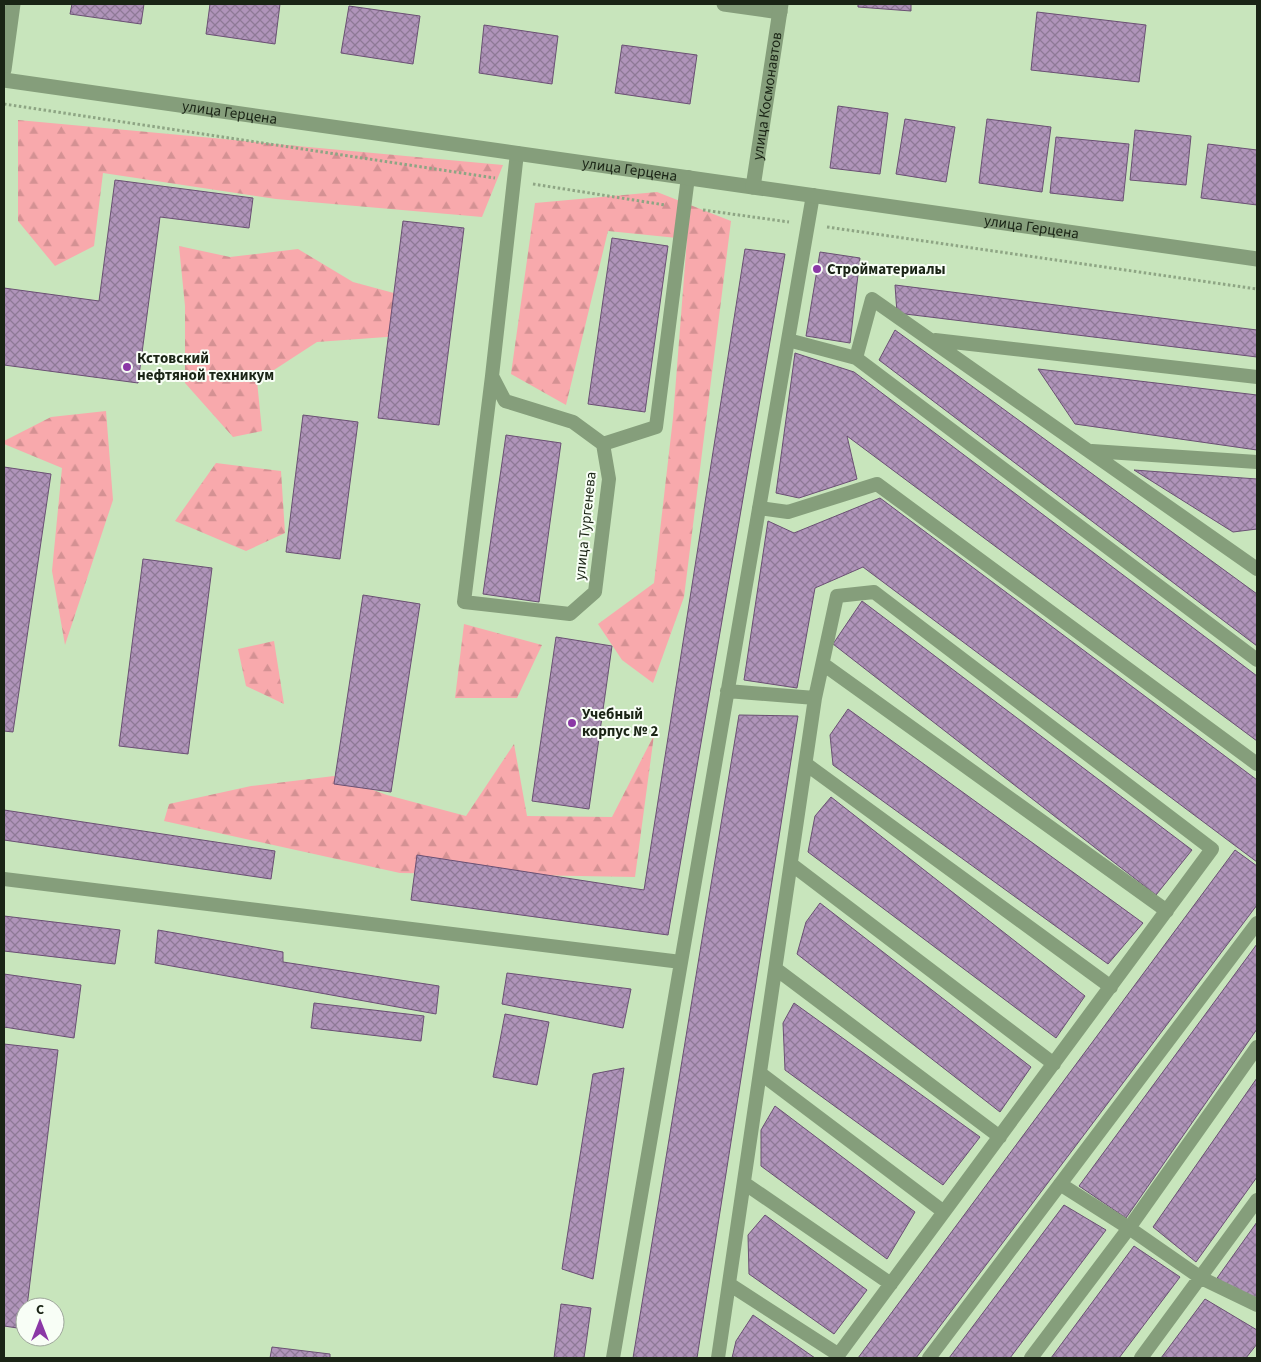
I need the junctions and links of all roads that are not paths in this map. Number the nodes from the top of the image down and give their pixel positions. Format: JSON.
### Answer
{"nodes":[{"id":1,"x":13,"y":4,"type":"edge"},
{"id":2,"x":724,"y":4,"type":"edge"},
{"id":3,"x":780,"y":8,"type":"edge"},
{"id":4,"x":4,"y":70,"type":"edge"},
{"id":5,"x":4,"y":80,"type":"edge"},
{"id":6,"x":516,"y":153,"type":"junction"},
{"id":7,"x":688,"y":178,"type":"junction"},
{"id":8,"x":753,"y":187,"type":"junction"},
{"id":9,"x":813,"y":196,"type":"junction"},
{"id":10,"x":1257,"y":259,"type":"edge"},
{"id":11,"x":788,"y":340,"type":"junction"},
{"id":12,"x":934,"y":340,"type":"junction"},
{"id":13,"x":856,"y":358,"type":"junction"},
{"id":14,"x":492,"y":376,"type":"junction"},
{"id":15,"x":1257,"y":377,"type":"edge"},
{"id":16,"x":603,"y":444,"type":"junction"},
{"id":17,"x":1091,"y":451,"type":"junction"},
{"id":18,"x":1257,"y":462,"type":"edge"},
{"id":19,"x":759,"y":508,"type":"junction"},
{"id":20,"x":1257,"y":569,"type":"edge"},
{"id":21,"x":1257,"y":660,"type":"edge"},
{"id":22,"x":823,"y":664,"type":"junction"},
{"id":23,"x":728,"y":692,"type":"junction"},
{"id":24,"x":816,"y":698,"type":"junction"},
{"id":25,"x":806,"y":764,"type":"junction"},
{"id":26,"x":1257,"y":764,"type":"edge"},
{"id":27,"x":791,"y":864,"type":"junction"},
{"id":28,"x":4,"y":879,"type":"edge"},
{"id":29,"x":1167,"y":911,"type":"junction"},
{"id":30,"x":1257,"y":923,"type":"edge"},
{"id":31,"x":681,"y":962,"type":"junction"},
{"id":32,"x":776,"y":969,"type":"junction"},
{"id":33,"x":1111,"y":987,"type":"junction"},
{"id":34,"x":1257,"y":1047,"type":"edge"},
{"id":35,"x":1054,"y":1064,"type":"junction"},
{"id":36,"x":760,"y":1073,"type":"junction"},
{"id":37,"x":1000,"y":1137,"type":"junction"},
{"id":38,"x":744,"y":1183,"type":"junction"},
{"id":39,"x":1060,"y":1184,"type":"junction"},
{"id":40,"x":1257,"y":1200,"type":"edge"},
{"id":41,"x":944,"y":1212,"type":"junction"},
{"id":42,"x":1129,"y":1228,"type":"junction"},
{"id":43,"x":1201,"y":1278,"type":"junction"},
{"id":44,"x":729,"y":1284,"type":"junction"},
{"id":45,"x":891,"y":1284,"type":"junction"},
{"id":46,"x":1257,"y":1305,"type":"edge"},
{"id":47,"x":838,"y":1357,"type":"edge"},
{"id":48,"x":613,"y":1358,"type":"edge"},
{"id":49,"x":718,"y":1358,"type":"edge"},
{"id":50,"x":929,"y":1358,"type":"edge"},
{"id":51,"x":1031,"y":1358,"type":"edge"},
{"id":52,"x":1141,"y":1358,"type":"edge"}],
"edges":[{"from":1,"to":4,"type":"street"},
{"from":2,"to":3,"type":"street"},
{"from":3,"to":8,"type":"street","name":"улица Космонавтов"},
{"from":5,"to":6,"type":"street","name":"улица Герцена"},
{"from":6,"to":7,"type":"street","name":"улица Герцена"},
{"from":6,"to":14,"type":"lane","name":"улица Тургенева"},
{"from":7,"to":8,"type":"street","name":"улица Герцена"},
{"from":7,"to":16,"type":"lane"},
{"from":8,"to":9,"type":"street","name":"улица Герцена"},
{"from":9,"to":10,"type":"street","name":"улица Герцена"},
{"from":9,"to":11,"type":"lane"},
{"from":11,"to":13,"type":"lane"},
{"from":11,"to":19,"type":"lane"},
{"from":12,"to":13,"type":"lane"},
{"from":12,"to":15,"type":"lane"},
{"from":12,"to":17,"type":"lane"},
{"from":13,"to":21,"type":"lane"},
{"from":14,"to":16,"type":"lane"},
{"from":14,"to":16,"type":"lane","name":"улица Тургенева"},
{"from":17,"to":18,"type":"lane"},
{"from":17,"to":20,"type":"lane"},
{"from":19,"to":23,"type":"lane"},
{"from":19,"to":26,"type":"lane"},
{"from":22,"to":24,"type":"lane"},
{"from":22,"to":29,"type":"lane"},
{"from":22,"to":29,"type":"lane"},
{"from":23,"to":24,"type":"lane"},
{"from":23,"to":31,"type":"lane"},
{"from":24,"to":25,"type":"lane"},
{"from":25,"to":27,"type":"lane"},
{"from":25,"to":33,"type":"lane"},
{"from":27,"to":32,"type":"lane"},
{"from":27,"to":35,"type":"lane"},
{"from":28,"to":31,"type":"lane"},
{"from":29,"to":33,"type":"lane"},
{"from":30,"to":39,"type":"lane"},
{"from":31,"to":48,"type":"lane"},
{"from":32,"to":36,"type":"lane"},
{"from":32,"to":37,"type":"lane"},
{"from":33,"to":35,"type":"lane"},
{"from":34,"to":42,"type":"lane"},
{"from":35,"to":37,"type":"lane"},
{"from":36,"to":38,"type":"lane"},
{"from":36,"to":41,"type":"lane"},
{"from":37,"to":41,"type":"lane"},
{"from":38,"to":44,"type":"lane"},
{"from":38,"to":45,"type":"lane"},
{"from":39,"to":42,"type":"lane"},
{"from":39,"to":50,"type":"lane"},
{"from":40,"to":43,"type":"lane"},
{"from":41,"to":45,"type":"lane"},
{"from":42,"to":43,"type":"lane"},
{"from":42,"to":51,"type":"lane"},
{"from":43,"to":46,"type":"lane"},
{"from":43,"to":52,"type":"lane"},
{"from":44,"to":47,"type":"lane"},
{"from":44,"to":49,"type":"lane"},
{"from":45,"to":47,"type":"lane"}]}
